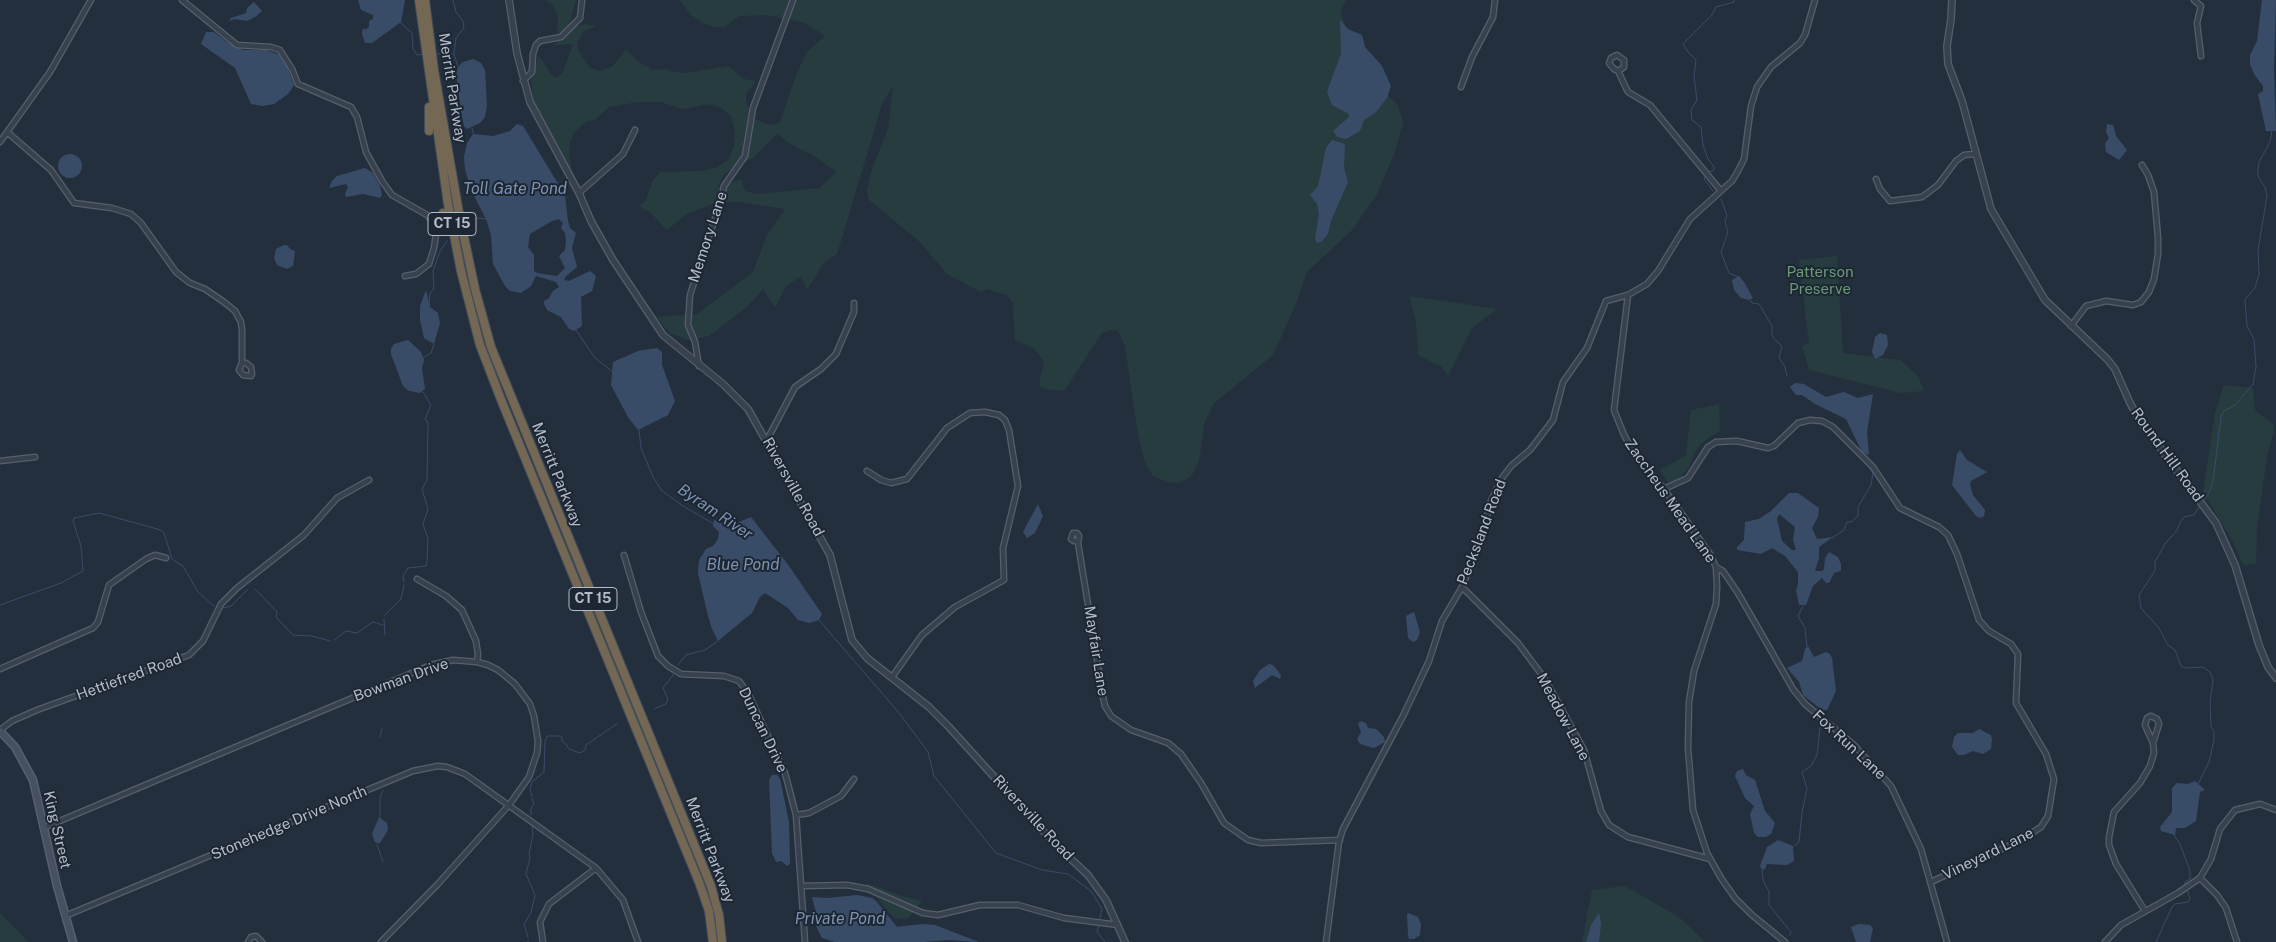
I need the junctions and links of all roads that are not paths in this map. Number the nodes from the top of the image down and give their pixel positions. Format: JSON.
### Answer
{"nodes":[{"id":1,"x":91,"y":0,"type":"edge"},
{"id":2,"x":182,"y":0,"type":"edge"},
{"id":3,"x":418,"y":0,"type":"edge"},
{"id":4,"x":425,"y":0,"type":"edge"},
{"id":5,"x":509,"y":0,"type":"edge"},
{"id":6,"x":582,"y":0,"type":"edge"},
{"id":7,"x":792,"y":0,"type":"edge"},
{"id":8,"x":1495,"y":0,"type":"edge"},
{"id":9,"x":1815,"y":0,"type":"edge"},
{"id":10,"x":1952,"y":0,"type":"edge"},
{"id":11,"x":2194,"y":0,"type":"edge"},
{"id":12,"x":427,"y":43,"type":"junction"},
{"id":13,"x":2201,"y":56,"type":"dead end"},
{"id":14,"x":429,"y":65,"type":"junction"},
{"id":15,"x":1618,"y":71,"type":"dead end"},
{"id":16,"x":523,"y":81,"type":"junction"},
{"id":17,"x":1461,"y":87,"type":"dead end"},
{"id":18,"x":635,"y":130,"type":"dead end"},
{"id":19,"x":429,"y":131,"type":"dead end"},
{"id":20,"x":7,"y":132,"type":"junction"},
{"id":21,"x":0,"y":142,"type":"edge"},
{"id":22,"x":1975,"y":154,"type":"junction"},
{"id":23,"x":2142,"y":165,"type":"dead end"},
{"id":24,"x":1876,"y":179,"type":"dead end"},
{"id":25,"x":1721,"y":191,"type":"junction"},
{"id":26,"x":579,"y":193,"type":"junction"},
{"id":27,"x":443,"y":213,"type":"dead end"},
{"id":28,"x":458,"y":256,"type":"junction"},
{"id":29,"x":405,"y":276,"type":"dead end"},
{"id":30,"x":1628,"y":295,"type":"junction"},
{"id":31,"x":854,"y":303,"type":"dead end"},
{"id":32,"x":2071,"y":326,"type":"junction"},
{"id":33,"x":242,"y":363,"type":"dead end"},
{"id":34,"x":699,"y":366,"type":"junction"},
{"id":35,"x":767,"y":440,"type":"junction"},
{"id":36,"x":35,"y":457,"type":"dead end"},
{"id":37,"x":0,"y":461,"type":"edge"},
{"id":38,"x":867,"y":471,"type":"dead end"},
{"id":39,"x":369,"y":480,"type":"dead end"},
{"id":40,"x":1664,"y":489,"type":"junction"},
{"id":41,"x":1078,"y":540,"type":"dead end"},
{"id":42,"x":624,"y":555,"type":"dead end"},
{"id":43,"x":166,"y":558,"type":"dead end"},
{"id":44,"x":1716,"y":567,"type":"junction"},
{"id":45,"x":417,"y":579,"type":"dead end"},
{"id":46,"x":1462,"y":587,"type":"junction"},
{"id":47,"x":477,"y":662,"type":"junction"},
{"id":48,"x":0,"y":669,"type":"edge"},
{"id":49,"x":892,"y":677,"type":"junction"},
{"id":50,"x":2276,"y":678,"type":"edge"},
{"id":51,"x":0,"y":730,"type":"edge"},
{"id":52,"x":2153,"y":743,"type":"junction"},
{"id":53,"x":854,"y":779,"type":"dead end"},
{"id":54,"x":509,"y":805,"type":"junction"},
{"id":55,"x":2276,"y":810,"type":"edge"},
{"id":56,"x":796,"y":815,"type":"junction"},
{"id":57,"x":43,"y":828,"type":"junction"},
{"id":58,"x":1340,"y":840,"type":"junction"},
{"id":59,"x":1710,"y":859,"type":"junction"},
{"id":60,"x":596,"y":868,"type":"junction"},
{"id":61,"x":2200,"y":878,"type":"junction"},
{"id":62,"x":1931,"y":882,"type":"junction"},
{"id":63,"x":802,"y":886,"type":"junction"},
{"id":64,"x":2145,"y":911,"type":"junction"},
{"id":65,"x":65,"y":916,"type":"junction"},
{"id":66,"x":1118,"y":925,"type":"junction"},
{"id":67,"x":73,"y":942,"type":"edge"},
{"id":68,"x":248,"y":942,"type":"edge"},
{"id":69,"x":262,"y":942,"type":"edge"},
{"id":70,"x":381,"y":942,"type":"edge"},
{"id":71,"x":543,"y":942,"type":"edge"},
{"id":72,"x":638,"y":942,"type":"edge"},
{"id":73,"x":713,"y":942,"type":"edge"},
{"id":74,"x":722,"y":942,"type":"edge"},
{"id":75,"x":806,"y":942,"type":"edge"},
{"id":76,"x":1125,"y":942,"type":"edge"},
{"id":77,"x":1326,"y":942,"type":"edge"},
{"id":78,"x":1785,"y":942,"type":"edge"},
{"id":79,"x":1947,"y":942,"type":"edge"},
{"id":80,"x":2105,"y":942,"type":"edge"},
{"id":81,"x":2237,"y":942,"type":"edge"}],
"edges":[{"from":1,"to":20,"type":"street"},
{"from":2,"to":29,"type":"street"},
{"from":3,"to":12,"type":"highway","name":"Merritt Parkway","number":"CT 15"},
{"from":4,"to":12,"type":"highway","name":"Merritt Parkway","number":"CT 15"},
{"from":5,"to":16,"type":"street","name":"Riversville Road"},
{"from":6,"to":16,"type":"street"},
{"from":7,"to":34,"type":"street","name":"Memory Lane"},
{"from":8,"to":17,"type":"street"},
{"from":9,"to":25,"type":"street","name":"Pecksland Road"},
{"from":10,"to":22,"type":"street","name":"Round Hill Road"},
{"from":11,"to":13,"type":"street"},
{"from":12,"to":14,"type":"highway","name":"Merritt Parkway","number":"CT 15"},
{"from":14,"to":19,"type":"highway"},
{"from":14,"to":28,"type":"highway","name":"Merritt Parkway","number":"CT 15"},
{"from":14,"to":74,"type":"highway","name":"Merritt Parkway","number":"CT 15"},
{"from":15,"to":25,"type":"street"},
{"from":16,"to":26,"type":"street","name":"Riversville Road"},
{"from":18,"to":26,"type":"street"},
{"from":20,"to":21,"type":"street"},
{"from":20,"to":33,"type":"street"},
{"from":22,"to":24,"type":"street"},
{"from":22,"to":32,"type":"street","name":"Round Hill Road"},
{"from":23,"to":32,"type":"street"},
{"from":25,"to":30,"type":"street","name":"Pecksland Road"},
{"from":26,"to":34,"type":"street","name":"Riversville Road"},
{"from":27,"to":28,"type":"highway"},
{"from":28,"to":73,"type":"highway","name":"Merritt Parkway","number":"CT 15"},
{"from":30,"to":40,"type":"street","name":"Zaccheus Mead Lane"},
{"from":30,"to":46,"type":"street","name":"Pecksland Road"},
{"from":31,"to":35,"type":"street"},
{"from":32,"to":50,"type":"street","name":"Round Hill Road"},
{"from":34,"to":35,"type":"street","name":"Riversville Road"},
{"from":35,"to":49,"type":"street","name":"Riversville Road"},
{"from":36,"to":37,"type":"street"},
{"from":38,"to":49,"type":"street"},
{"from":39,"to":51,"type":"street","name":"Hettiefred Road"},
{"from":40,"to":44,"type":"street","name":"Zaccheus Mead Lane"},
{"from":40,"to":62,"type":"street","name":"Vineyard Lane"},
{"from":41,"to":58,"type":"street","name":"Mayfair Lane"},
{"from":42,"to":56,"type":"street","name":"Duncan Drive"},
{"from":43,"to":48,"type":"street"},
{"from":44,"to":59,"type":"street","name":"Zaccheus Mead Lane"},
{"from":44,"to":62,"type":"street","name":"Fox Run Lane"},
{"from":45,"to":47,"type":"street"},
{"from":46,"to":58,"type":"street","name":"Pecksland Road"},
{"from":46,"to":59,"type":"street","name":"Meadow Lane"},
{"from":47,"to":54,"type":"street","name":"Bowman Drive"},
{"from":47,"to":57,"type":"street","name":"Bowman Drive"},
{"from":49,"to":66,"type":"street","name":"Riversville Road"},
{"from":51,"to":57,"type":"main road","name":"King Street"},
{"from":52,"to":52,"type":"street"},
{"from":52,"to":64,"type":"street"},
{"from":53,"to":56,"type":"street"},
{"from":54,"to":60,"type":"street","name":"Stonehedge Drive North"},
{"from":54,"to":65,"type":"street","name":"Stonehedge Drive North"},
{"from":54,"to":70,"type":"street","name":"Bowman Drive"},
{"from":55,"to":61,"type":"street"},
{"from":56,"to":63,"type":"street","name":"Duncan Drive"},
{"from":57,"to":65,"type":"main road","name":"King Street"},
{"from":58,"to":77,"type":"street","name":"Pecksland Road"},
{"from":59,"to":78,"type":"street","name":"Zaccheus Mead Lane"},
{"from":60,"to":71,"type":"street"},
{"from":60,"to":72,"type":"street","name":"Stonehedge Drive North"},
{"from":61,"to":64,"type":"street"},
{"from":61,"to":81,"type":"street"},
{"from":62,"to":79,"type":"street","name":"Fox Run Lane"},
{"from":63,"to":66,"type":"street"},
{"from":63,"to":75,"type":"street","name":"Duncan Drive"},
{"from":64,"to":80,"type":"street"},
{"from":65,"to":67,"type":"main road","name":"King Street"},
{"from":66,"to":76,"type":"street","name":"Riversville Road"},
{"from":68,"to":69,"type":"street"}]}
